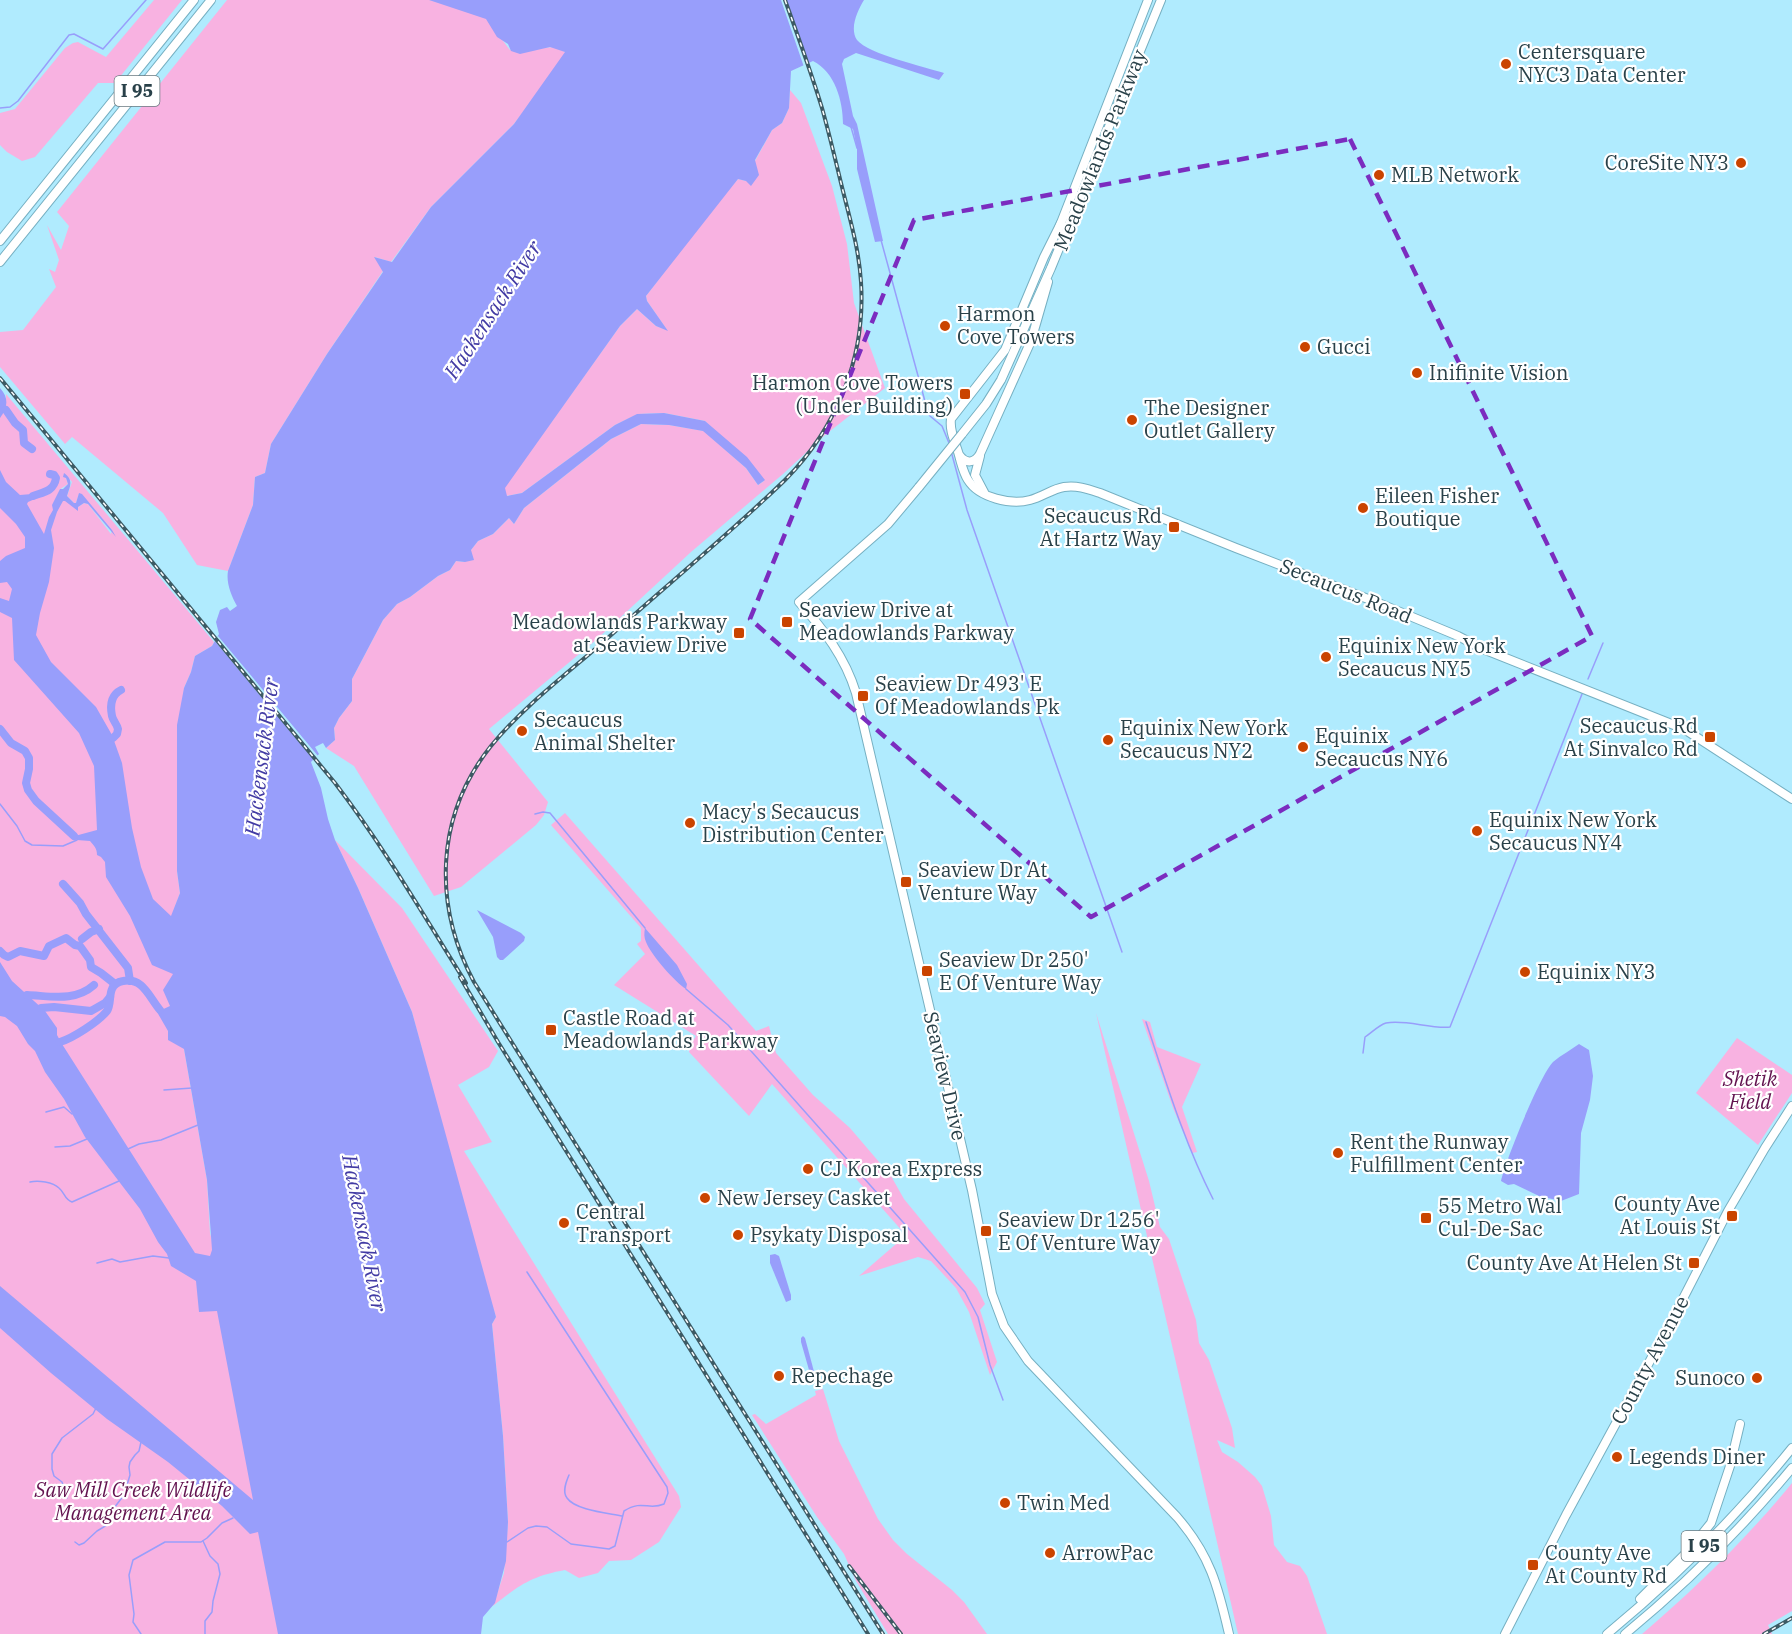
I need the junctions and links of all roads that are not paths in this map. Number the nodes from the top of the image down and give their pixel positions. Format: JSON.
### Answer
{"nodes":[{"id":1,"x":194,"y":0,"type":"edge"},
{"id":2,"x":211,"y":0,"type":"edge"},
{"id":3,"x":1148,"y":0,"type":"edge"},
{"id":4,"x":1161,"y":0,"type":"edge"},
{"id":5,"x":1061,"y":223,"type":"junction"},
{"id":6,"x":0,"y":241,"type":"edge"},
{"id":7,"x":0,"y":262,"type":"edge"},
{"id":8,"x":1051,"y":268,"type":"junction"},
{"id":9,"x":1036,"y":299,"type":"junction"},
{"id":10,"x":980,"y":454,"type":"junction"},
{"id":11,"x":960,"y":456,"type":"junction"},
{"id":12,"x":985,"y":493,"type":"junction"},
{"id":13,"x":799,"y":602,"type":"joint"},
{"id":14,"x":1792,"y":799,"type":"edge"},
{"id":15,"x":1792,"y":1106,"type":"edge"},
{"id":16,"x":1740,"y":1424,"type":"dead end"},
{"id":17,"x":1792,"y":1448,"type":"edge"},
{"id":18,"x":1792,"y":1468,"type":"edge"},
{"id":19,"x":1528,"y":1588,"type":"junction"},
{"id":20,"x":1615,"y":1628,"type":"junction"},
{"id":21,"x":1229,"y":1634,"type":"edge"},
{"id":22,"x":1503,"y":1634,"type":"edge"},
{"id":23,"x":1510,"y":1634,"type":"edge"},
{"id":24,"x":1607,"y":1634,"type":"edge"},
{"id":25,"x":1626,"y":1634,"type":"edge"}],
"edges":[{"from":1,"to":6,"type":"highway","number":"I 95"},
{"from":2,"to":7,"type":"highway","number":"I 95"},
{"from":3,"to":5,"type":"main road","name":"Meadowlands Parkway"},
{"from":4,"to":8,"type":"main road","name":"Meadowlands Parkway"},
{"from":5,"to":9,"type":"main road","name":"Meadowlands Parkway"},
{"from":5,"to":11,"type":"main road"},
{"from":8,"to":9,"type":"main road","name":"Meadowlands Parkway"},
{"from":8,"to":10,"type":"main road"},
{"from":9,"to":13,"type":"main road","name":"Meadowlands Parkway","bridge":true},
{"from":10,"to":11,"type":"main road"},
{"from":10,"to":12,"type":"main road"},
{"from":11,"to":12,"type":"main road"},
{"from":12,"to":14,"type":"main road","name":"Secaucus Road"},
{"from":13,"to":21,"type":"main road","name":"Seaview Drive"},
{"from":15,"to":19,"type":"main road","name":"County Avenue"},
{"from":16,"to":20,"type":"highway"},
{"from":17,"to":20,"type":"highway","number":"I 95"},
{"from":18,"to":25,"type":"highway","number":"I 95"},
{"from":19,"to":22,"type":"main road","name":"County Avenue"},
{"from":19,"to":23,"type":"main road"},
{"from":20,"to":24,"type":"highway","number":"I 95"}]}
